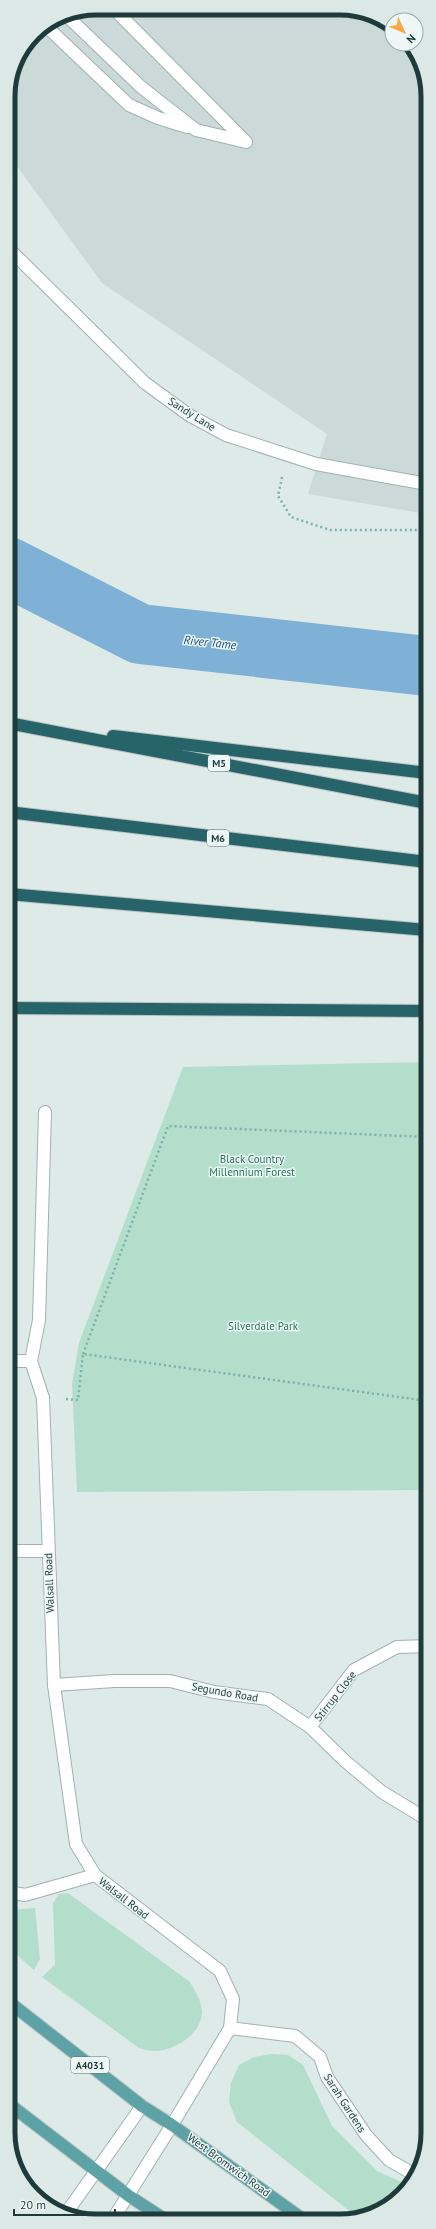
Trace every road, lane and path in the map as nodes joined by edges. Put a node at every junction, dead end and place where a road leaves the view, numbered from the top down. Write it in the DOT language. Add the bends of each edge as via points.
graph roads {
  1 [pos="119,15"];
  2 [pos="70,19"];
  3 [pos="50,30"];
  4 [pos="196,130"];
  5 [pos="15,255"];
  6 [pos="288,455"];
  7 [pos="421,483"];
  8 [pos="421,530"];
  9 [pos="15,725"];
  10 [pos="15,725"];
  11 [pos="421,771"];
  12 [pos="421,802"];
  13 [pos="15,813"];
  14 [pos="421,861"];
  15 [pos="15,895"];
  16 [pos="421,929"];
  17 [pos="15,1008"];
  18 [pos="421,1011"];
  19 [pos="44,1112"];
  20 [pos="421,1137"];
  21 [pos="83,1354"];
  22 [pos="15,1361"];
  23 [pos="31,1361"];
  24 [pos="43,1398"];
  25 [pos="421,1399"];
  26 [pos="15,1551"];
  27 [pos="48,1551"];
  28 [pos="421,1646"];
  29 [pos="54,1686"];
  30 [pos="310,1728"];
  31 [pos="421,1816"];
  32 [pos="95,1875"];
  33 [pos="15,1893"];
  34 [pos="15,2007"];
  35 [pos="230,2028"];
  36 [pos="142,2106"];
  37 [pos="15,2109"];
  38 [pos="172,2124"];
  39 [pos="96,2171"];
  40 [pos="411,2172"];
  41 [pos="129,2196"];
  42 [pos="69,2210"];
  43 [pos="116,2214"];
  44 [pos="157,2214"];
  45 [pos="296,2214"];
  1 -- 4 [label="street" via="246,142"];
  2 -- 4 [label="street" via="141,87"];
  3 -- 4 [label="street" via="129,105 158,118"];
  5 -- 6 [label="street, Sandy Lane" via="145,383 189,415 226,435"];
  6 -- 7 [label="street, Sandy Lane" via="316,464"];
  6 -- 8 [label="path" via="278,496 291,517 330,530"];
  9 -- 11 [label="highway, M5"];
  10 -- 12 [label="highway, M5"];
  13 -- 14 [label="highway, M6"];
  15 -- 16 [label="highway"];
  17 -- 18 [label="highway"];
  19 -- 23 [label="street" via="39,1320"];
  20 -- 21 [label="path" via="168,1126"];
  21 -- 24 [label="path" via="78,1400"];
  21 -- 25 [label="path"];
  22 -- 23 [label="street"];
  23 -- 24 [label="street, Walsall Road"];
  24 -- 27 [label="street, Walsall Road"];
  26 -- 27 [label="street"];
  27 -- 29 [label="street, Walsall Road"];
  28 -- 30 [label="street, Stirrup Close" via="397,1647 354,1670"];
  29 -- 30 [label="street, Segundo Road" via="114,1681 170,1681 214,1692 268,1699"];
  29 -- 32 [label="street, Walsall Road" via="76,1844"];
  30 -- 31 [label="street, Segundo Road" via="382,1792"];
  32 -- 33 [label="street" via="25,1895"];
  32 -- 35 [label="street, Walsall Road" via="220,1971 233,1999"];
  34 -- 36 [label="main road, A4031"];
  35 -- 38 [label="street, Walsall Road"];
  35 -- 40 [label="street, Sarah Gardens" via="295,2036 320,2057 327,2077 366,2135 389,2160"];
  36 -- 38 [label="main road, A4031"];
  36 -- 39 [label="street"];
  37 -- 39 [label="main road"];
  38 -- 41 [label="street, Walsall Road"];
  38 -- 45 [label="main road, West Bromwich Road / A4031"];
  39 -- 41 [label="main road"];
  39 -- 42 [label="street"];
  41 -- 43 [label="street, Walsall Road"];
  41 -- 44 [label="main road"];
}
